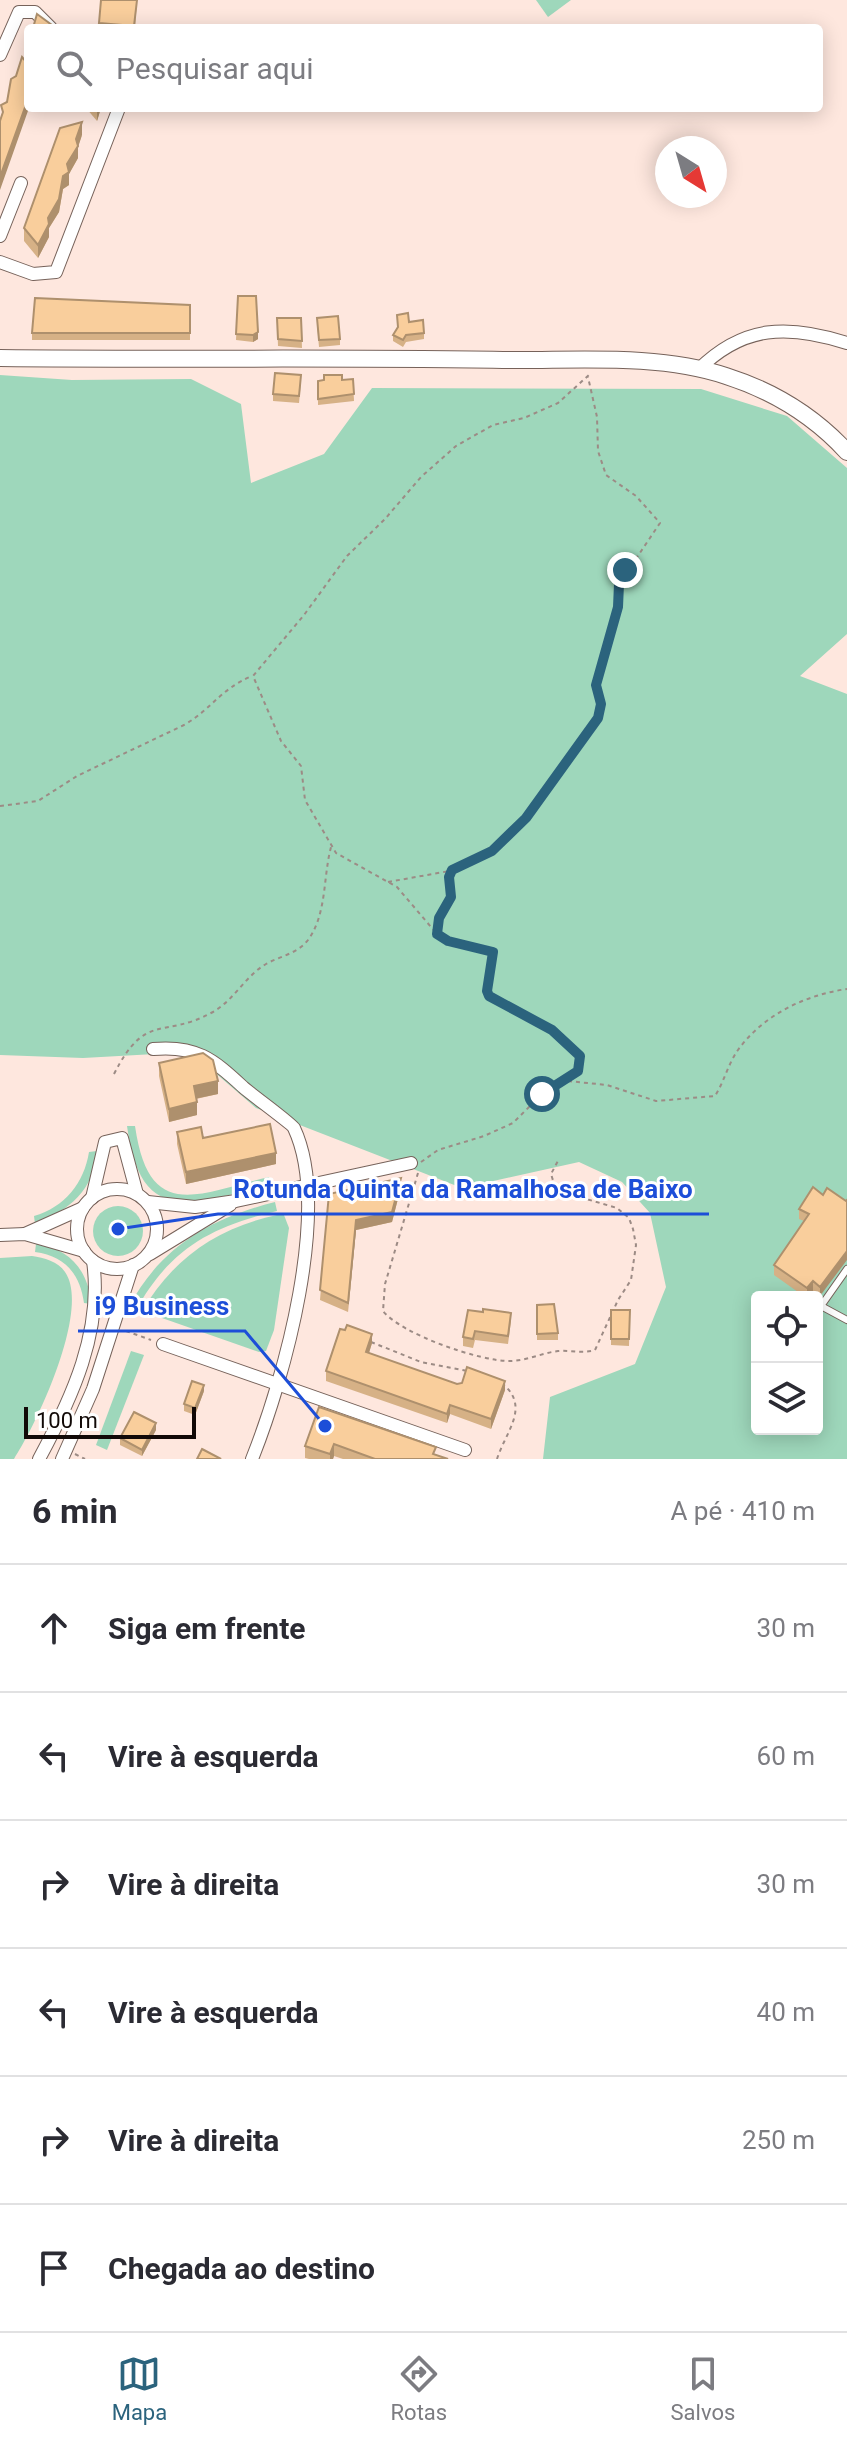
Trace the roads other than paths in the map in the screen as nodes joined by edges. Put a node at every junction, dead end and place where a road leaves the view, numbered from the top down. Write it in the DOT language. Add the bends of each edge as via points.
graph roads {
  1 [pos="47,24"];
  2 [pos="0,55"];
  3 [pos="117,112"];
  4 [pos="21,183"];
  5 [pos="0,236"];
  6 [pos="0,262"];
  7 [pos="847,343"];
  8 [pos="0,358"];
  9 [pos="698,370"];
  10 [pos="847,452"];
  11 [pos="153,1049"];
  12 [pos="414,1167"];
  13 [pos="309,1183"];
  14 [pos="137,1194"];
  15 [pos="92,1198"];
  16 [pos="236,1201"];
  17 [pos="148,1202"];
  18 [pos="83,1208"];
  19 [pos="25,1234"];
  20 [pos="0,1235"];
  21 [pos="88,1256"];
  22 [pos="146,1257"];
  23 [pos="133,1265"];
  24 [pos="847,1269"];
  25 [pos="847,1320"];
  26 [pos="163,1344"];
  27 [pos="279,1384"];
  28 [pos="465,1450"];
  29 [pos="39,1459"];
  30 [pos="62,1459"];
  31 [pos="252,1459"];
  1 -- 2 [label="street" via="35,12 19,12"];
  3 -- 6 [label="street" via="56,272 33,274"];
  4 -- 5 [label="street"];
  7 -- 9 [label="street" via="772,331 742,337"];
  8 -- 9 [label="street" via="602,361"];
  9 -- 10 [label="street" via="725,375 812,417"];
  11 -- 13 [label="street" via="178,1046 216,1062 269,1111 285,1117 294,1126"];
  12 -- 13 [label="street"];
  13 -- 16 [label="street"];
  13 -- 27 [label="street" via="300,1285"];
  14 -- 15 [label="street" via="114,1189"];
  14 -- 15 [label="street" via="122,1138 105,1142"];
  14 -- 17 [label="street"];
  15 -- 18 [label="street"];
  16 -- 17 [label="street" via="195,1207"];
  16 -- 22 [label="street"];
  17 -- 22 [label="street" via="157,1236"];
  18 -- 19 [label="street"];
  18 -- 21 [label="street" via="77,1230"];
  19 -- 20 [label="street"];
  19 -- 21 [label="street"];
  21 -- 23 [label="street" via="112,1268"];
  21 -- 29 [label="street" via="97,1312 75,1384"];
  22 -- 23 [label="street"];
  23 -- 30 [label="street" via="93,1389"];
  24 -- 25 [label="lane" via="821,1306"];
  26 -- 27 [label="street"];
  27 -- 28 [label="street"];
  27 -- 31 [label="street"];
}
